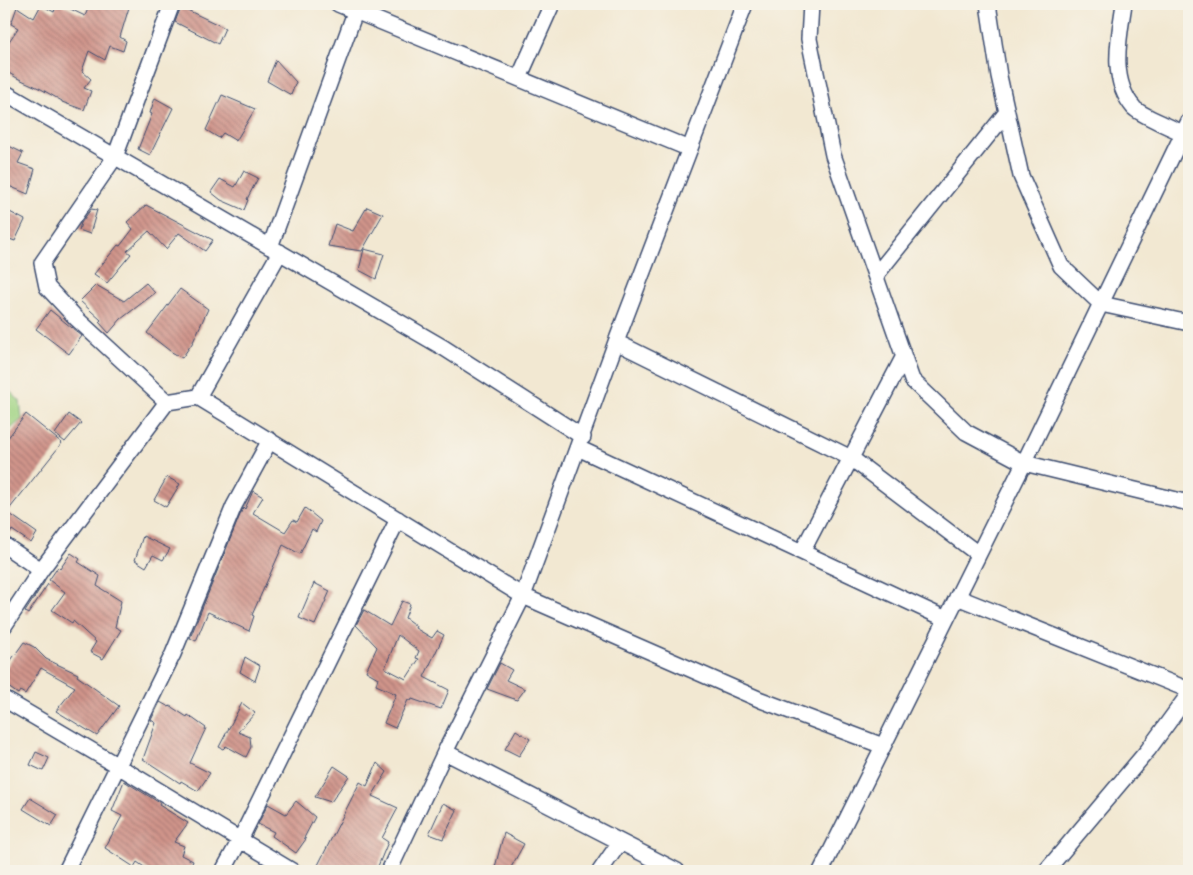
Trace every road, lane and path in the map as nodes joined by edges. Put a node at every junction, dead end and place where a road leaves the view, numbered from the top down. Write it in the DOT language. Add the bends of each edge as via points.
graph roads {
  1 [pos="172,4"];
  2 [pos="338,4"];
  3 [pos="552,4"];
  4 [pos="745,4"];
  5 [pos="811,4"];
  6 [pos="988,4"];
  7 [pos="1124,4"];
  8 [pos="357,7"];
  9 [pos="519,78"];
  10 [pos="4,92"];
  11 [pos="1007,112"];
  12 [pos="1187,130"];
  13 [pos="690,149"];
  14 [pos="115,157"];
  15 [pos="275,250"];
  16 [pos="876,276"];
  17 [pos="1101,304"];
  18 [pos="1189,323"];
  19 [pos="616,342"];
  20 [pos="904,358"];
  21 [pos="198,396"];
  22 [pos="167,402"];
  23 [pos="270,440"];
  24 [pos="580,443"];
  25 [pos="851,458"];
  26 [pos="1024,462"];
  27 [pos="1189,503"];
  28 [pos="398,519"];
  29 [pos="4,545"];
  30 [pos="802,552"];
  31 [pos="978,554"];
  32 [pos="41,570"];
  33 [pos="523,596"];
  34 [pos="957,597"];
  35 [pos="946,619"];
  36 [pos="4,625"];
  37 [pos="1189,692"];
  38 [pos="4,699"];
  39 [pos="883,746"];
  40 [pos="446,752"];
  41 [pos="118,766"];
  42 [pos="240,840"];
  43 [pos="620,842"];
  44 [pos="66,871"];
  45 [pos="223,871"];
  46 [pos="292,871"];
  47 [pos="389,871"];
  48 [pos="600,871"];
  49 [pos="677,871"];
  50 [pos="821,871"];
  51 [pos="1046,871"];
  1 -- 14 [label="street"];
  2 -- 8 [label="street"];
  3 -- 9 [label="street"];
  4 -- 13 [label="street"];
  5 -- 16 [label="street" via="809,39 833,155"];
  6 -- 11 [label="street" via="998,76"];
  7 -- 12 [label="street" via="1118,51 1120,86 1135,109"];
  8 -- 9 [label="street"];
  8 -- 15 [label="street"];
  9 -- 13 [label="street"];
  10 -- 14 [label="street"];
  11 -- 16 [label="street"];
  11 -- 17 [label="street" via="1021,176 1061,266"];
  12 -- 17 [label="street"];
  13 -- 19 [label="street"];
  14 -- 15 [label="street"];
  14 -- 22 [label="street" via="42,263 48,287 77,319"];
  15 -- 21 [label="street"];
  15 -- 24 [label="street" via="444,348"];
  16 -- 20 [label="street"];
  17 -- 18 [label="street"];
  17 -- 26 [label="street"];
  19 -- 24 [label="street"];
  19 -- 25 [label="street"];
  20 -- 25 [label="street"];
  20 -- 26 [label="street" via="912,380 966,432"];
  21 -- 22 [label="street"];
  21 -- 23 [label="street"];
  22 -- 32 [label="street"];
  23 -- 28 [label="street"];
  23 -- 41 [label="street" via="234,506 173,654"];
  24 -- 30 [label="street"];
  24 -- 33 [label="street"];
  25 -- 30 [label="street"];
  25 -- 31 [label="street"];
  26 -- 27 [label="street"];
  26 -- 31 [label="street"];
  28 -- 33 [label="street"];
  28 -- 42 [label="street"];
  29 -- 32 [label="street"];
  30 -- 35 [label="street"];
  31 -- 34 [label="street"];
  32 -- 36 [label="street"];
  33 -- 39 [label="street" via="761,700"];
  33 -- 40 [label="street"];
  34 -- 35 [label="street"];
  34 -- 37 [label="street"];
  35 -- 39 [label="street"];
  37 -- 51 [label="street" via="1148,750"];
  38 -- 41 [label="street"];
  39 -- 50 [label="street"];
  40 -- 43 [label="street"];
  40 -- 47 [label="street"];
  41 -- 42 [label="street"];
  41 -- 44 [label="street"];
  42 -- 45 [label="street"];
  42 -- 46 [label="street"];
  43 -- 48 [label="street"];
  43 -- 49 [label="street"];
}
